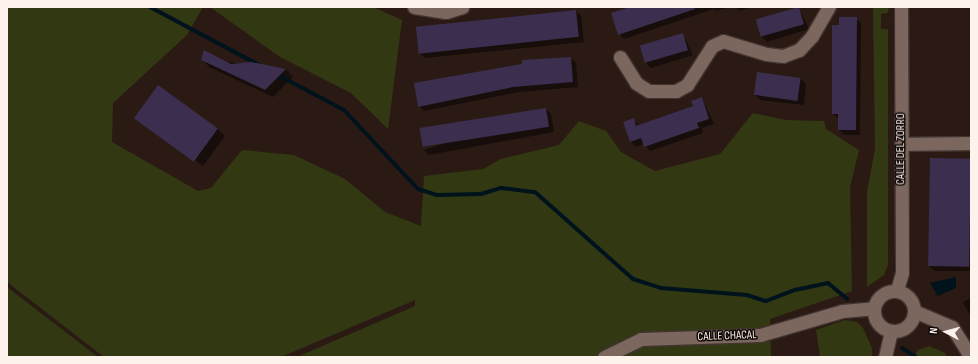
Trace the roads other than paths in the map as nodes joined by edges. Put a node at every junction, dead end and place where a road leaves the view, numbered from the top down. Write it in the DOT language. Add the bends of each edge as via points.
graph roads {
  1 [pos="414,7"];
  2 [pos="462,7"];
  3 [pos="828,7"];
  4 [pos="901,7"];
  5 [pos="620,57"];
  6 [pos="971,143"];
  7 [pos="901,144"];
  8 [pos="897,290"];
  9 [pos="874,308"];
  10 [pos="914,311"];
  11 [pos="891,331"];
  12 [pos="604,357"];
  13 [pos="885,357"];
  14 [pos="971,357"];
  1 -- 2 [label="street" via="446,12"];
  3 -- 5 [label="street" via="812,36 799,50 783,56 766,54 724,40 712,46 687,85 676,91 662,93 642,87"];
  4 -- 7 [label="street, CALLE DEL ZORRO"];
  6 -- 7 [label="street"];
  7 -- 8 [label="street, CALLE DEL ZORRO" via="902,273"];
  8 -- 9 [label="street" via="884,293"];
  8 -- 10 [label="street" via="908,296"];
  9 -- 11 [label="street" via="879,324"];
  9 -- 12 [label="street, CALLE CHACAL" via="842,311 760,335 641,340"];
  10 -- 11 [label="street" via="908,325"];
  10 -- 14 [label="street" via="952,327"];
  11 -- 13 [label="street"];
}
